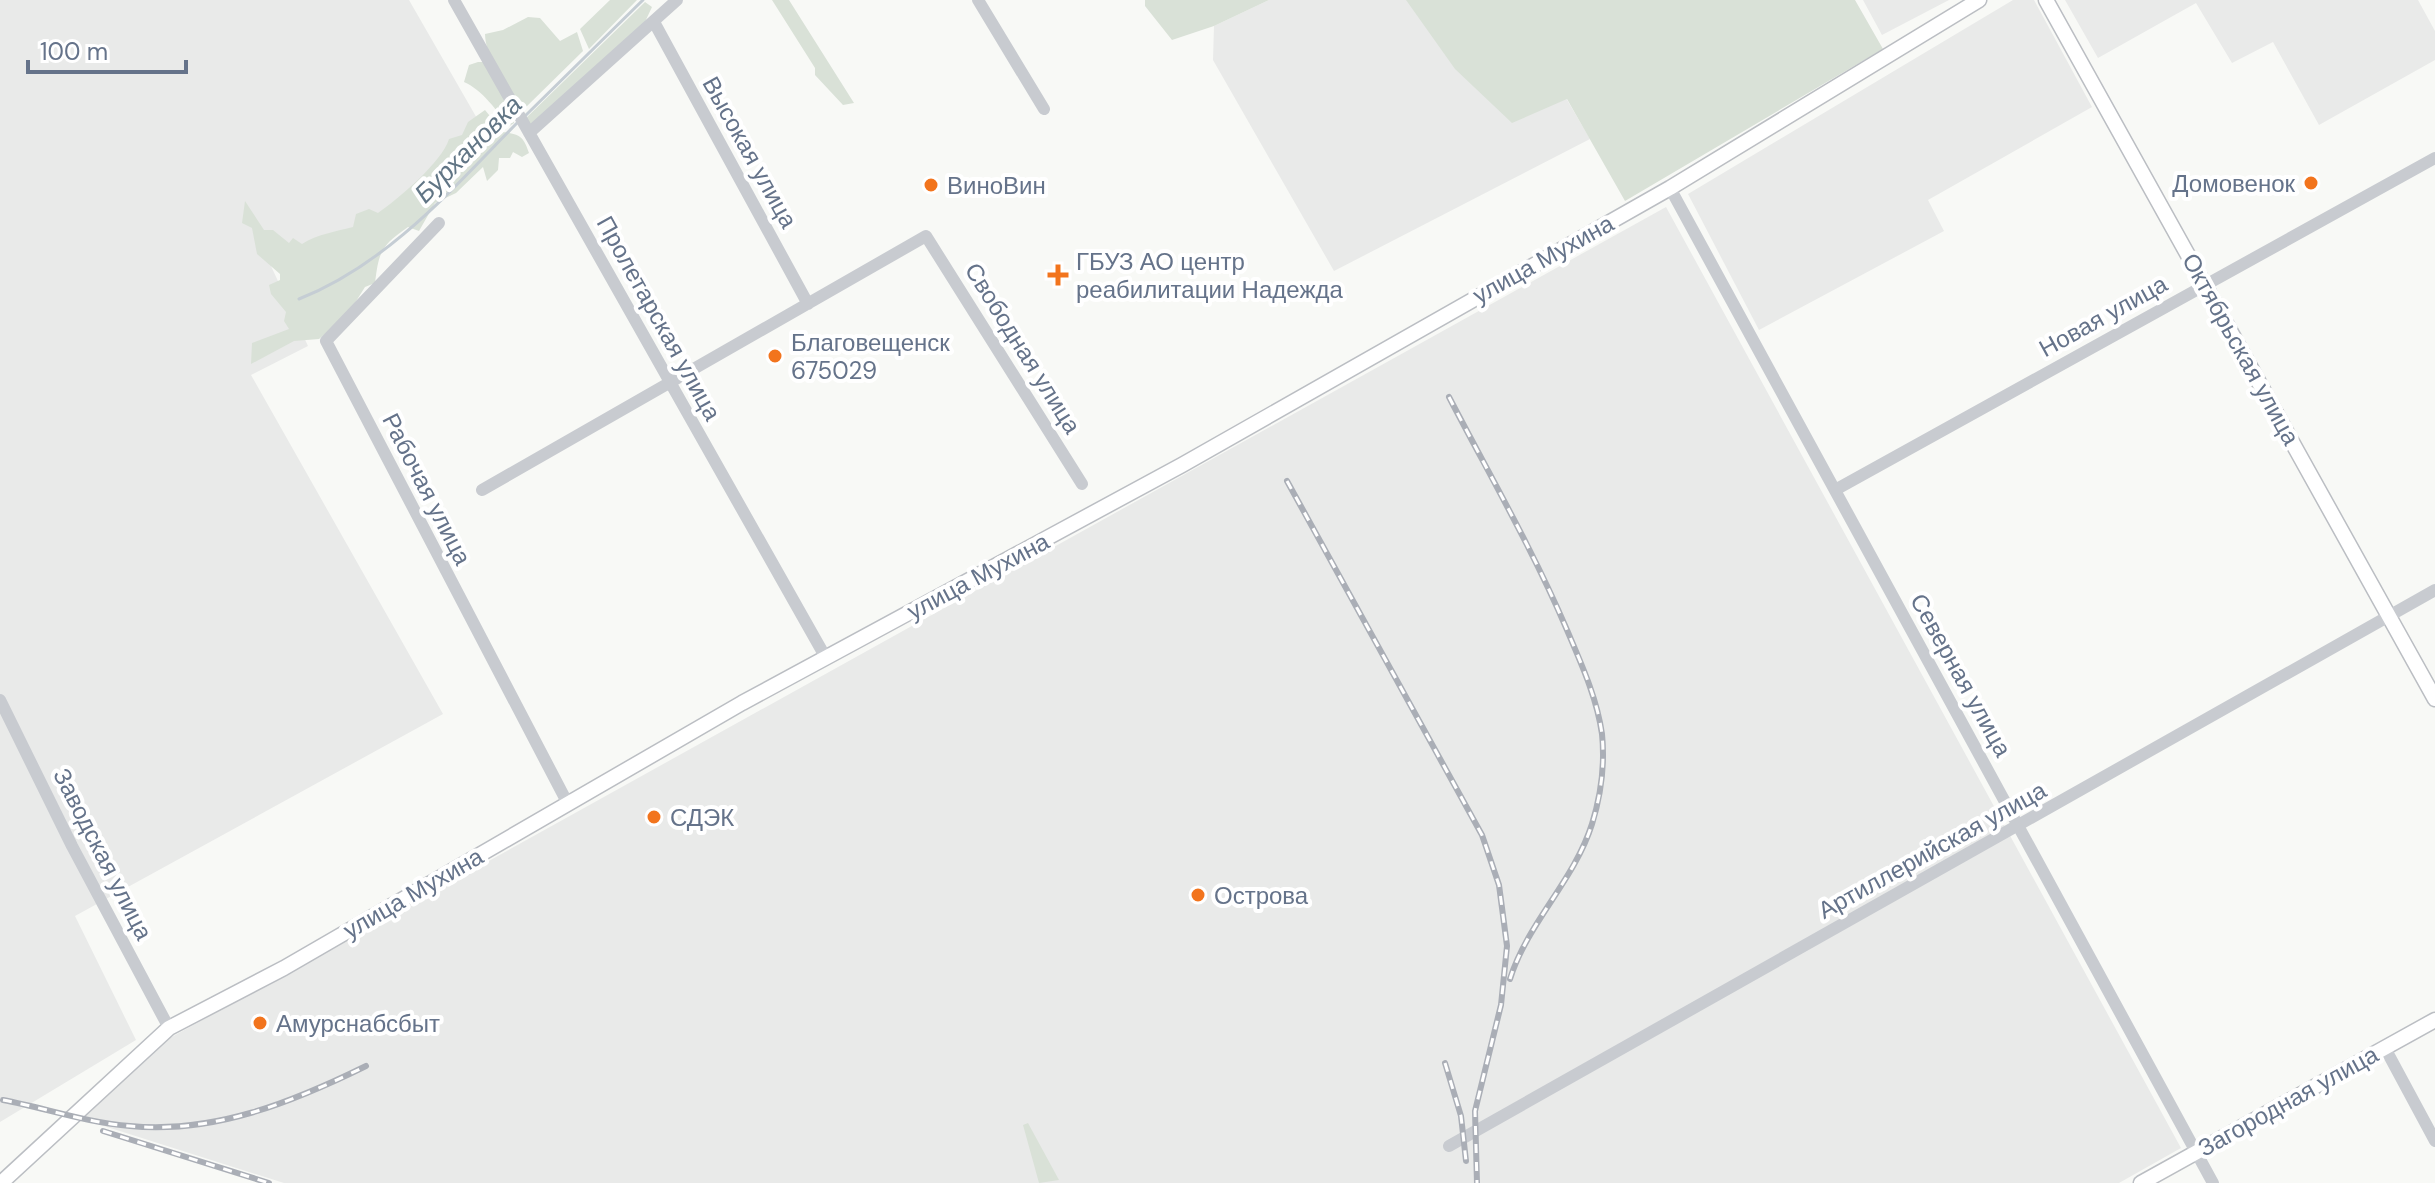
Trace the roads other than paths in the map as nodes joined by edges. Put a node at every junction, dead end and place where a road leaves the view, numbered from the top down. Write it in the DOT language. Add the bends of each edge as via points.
graph roads {
  1 [pos="454,0"];
  2 [pos="677,0"];
  3 [pos="978,0"];
  4 [pos="1979,0"];
  5 [pos="2046,0"];
  6 [pos="654,22"];
  7 [pos="1044,109"];
  8 [pos="524,124"];
  9 [pos="2435,158"];
  10 [pos="1670,188"];
  11 [pos="439,223"];
  12 [pos="2206,285"];
  13 [pos="808,304"];
  14 [pos="670,382"];
  15 [pos="1082,484"];
  16 [pos="482,490"];
  17 [pos="1835,490"];
  18 [pos="2435,590"];
  19 [pos="2389,616"];
  20 [pos="826,658"];
  21 [pos="2435,699"];
  22 [pos="0,700"];
  23 [pos="567,802"];
  24 [pos="2019,827"];
  25 [pos="2435,1020"];
  26 [pos="169,1028"];
  27 [pos="2385,1048"];
  28 [pos="2435,1141"];
  29 [pos="1449,1146"];
  30 [pos="2196,1152"];
  31 [pos="1,1183"];
  32 [pos="2141,1183"];
  33 [pos="2213,1183"];
  1 -- 8 [label="street, Пролетарская улица"];
  2 -- 6 [label="street"];
  3 -- 7 [label="street"];
  4 -- 10 [label="main road, улица Мухина"];
  5 -- 12 [label="main road, Октябрьская улица"];
  6 -- 8 [label="street"];
  6 -- 13 [label="street, Высокая улица"];
  8 -- 14 [label="street, Пролетарская улица"];
  9 -- 12 [label="street, Новая улица"];
  10 -- 17 [label="street, Северная улица"];
  10 -- 20 [label="main road, улица Мухина" via="1182,465"];
  11 -- 23 [label="street, Рабочая улица" via="326,341"];
  12 -- 17 [label="street, Новая улица"];
  12 -- 19 [label="main road, Октябрьская улица"];
  13 -- 14 [label="street"];
  13 -- 15 [label="street, Свободная улица" via="926,236"];
  14 -- 16 [label="street"];
  14 -- 20 [label="street, Пролетарская улица"];
  17 -- 24 [label="street, Северная улица"];
  18 -- 19 [label="street, Артиллерийская улица"];
  19 -- 21 [label="main road, Октябрьская улица"];
  19 -- 24 [label="street, Артиллерийская улица"];
  20 -- 23 [label="main road, улица Мухина"];
  22 -- 26 [label="street, Заводская улица"];
  23 -- 26 [label="main road, улица Мухина" via="298,960"];
  24 -- 29 [label="street, Артиллерийская улица"];
  24 -- 30 [label="street, Северная улица"];
  25 -- 27 [label="main road, Загородная улица"];
  26 -- 31 [label="main road, улица Мухина"];
  27 -- 28 [label="street"];
  27 -- 30 [label="main road, Загородная улица"];
  30 -- 32 [label="main road, Загородная улица"];
  30 -- 33 [label="street, Северная улица"];
}
